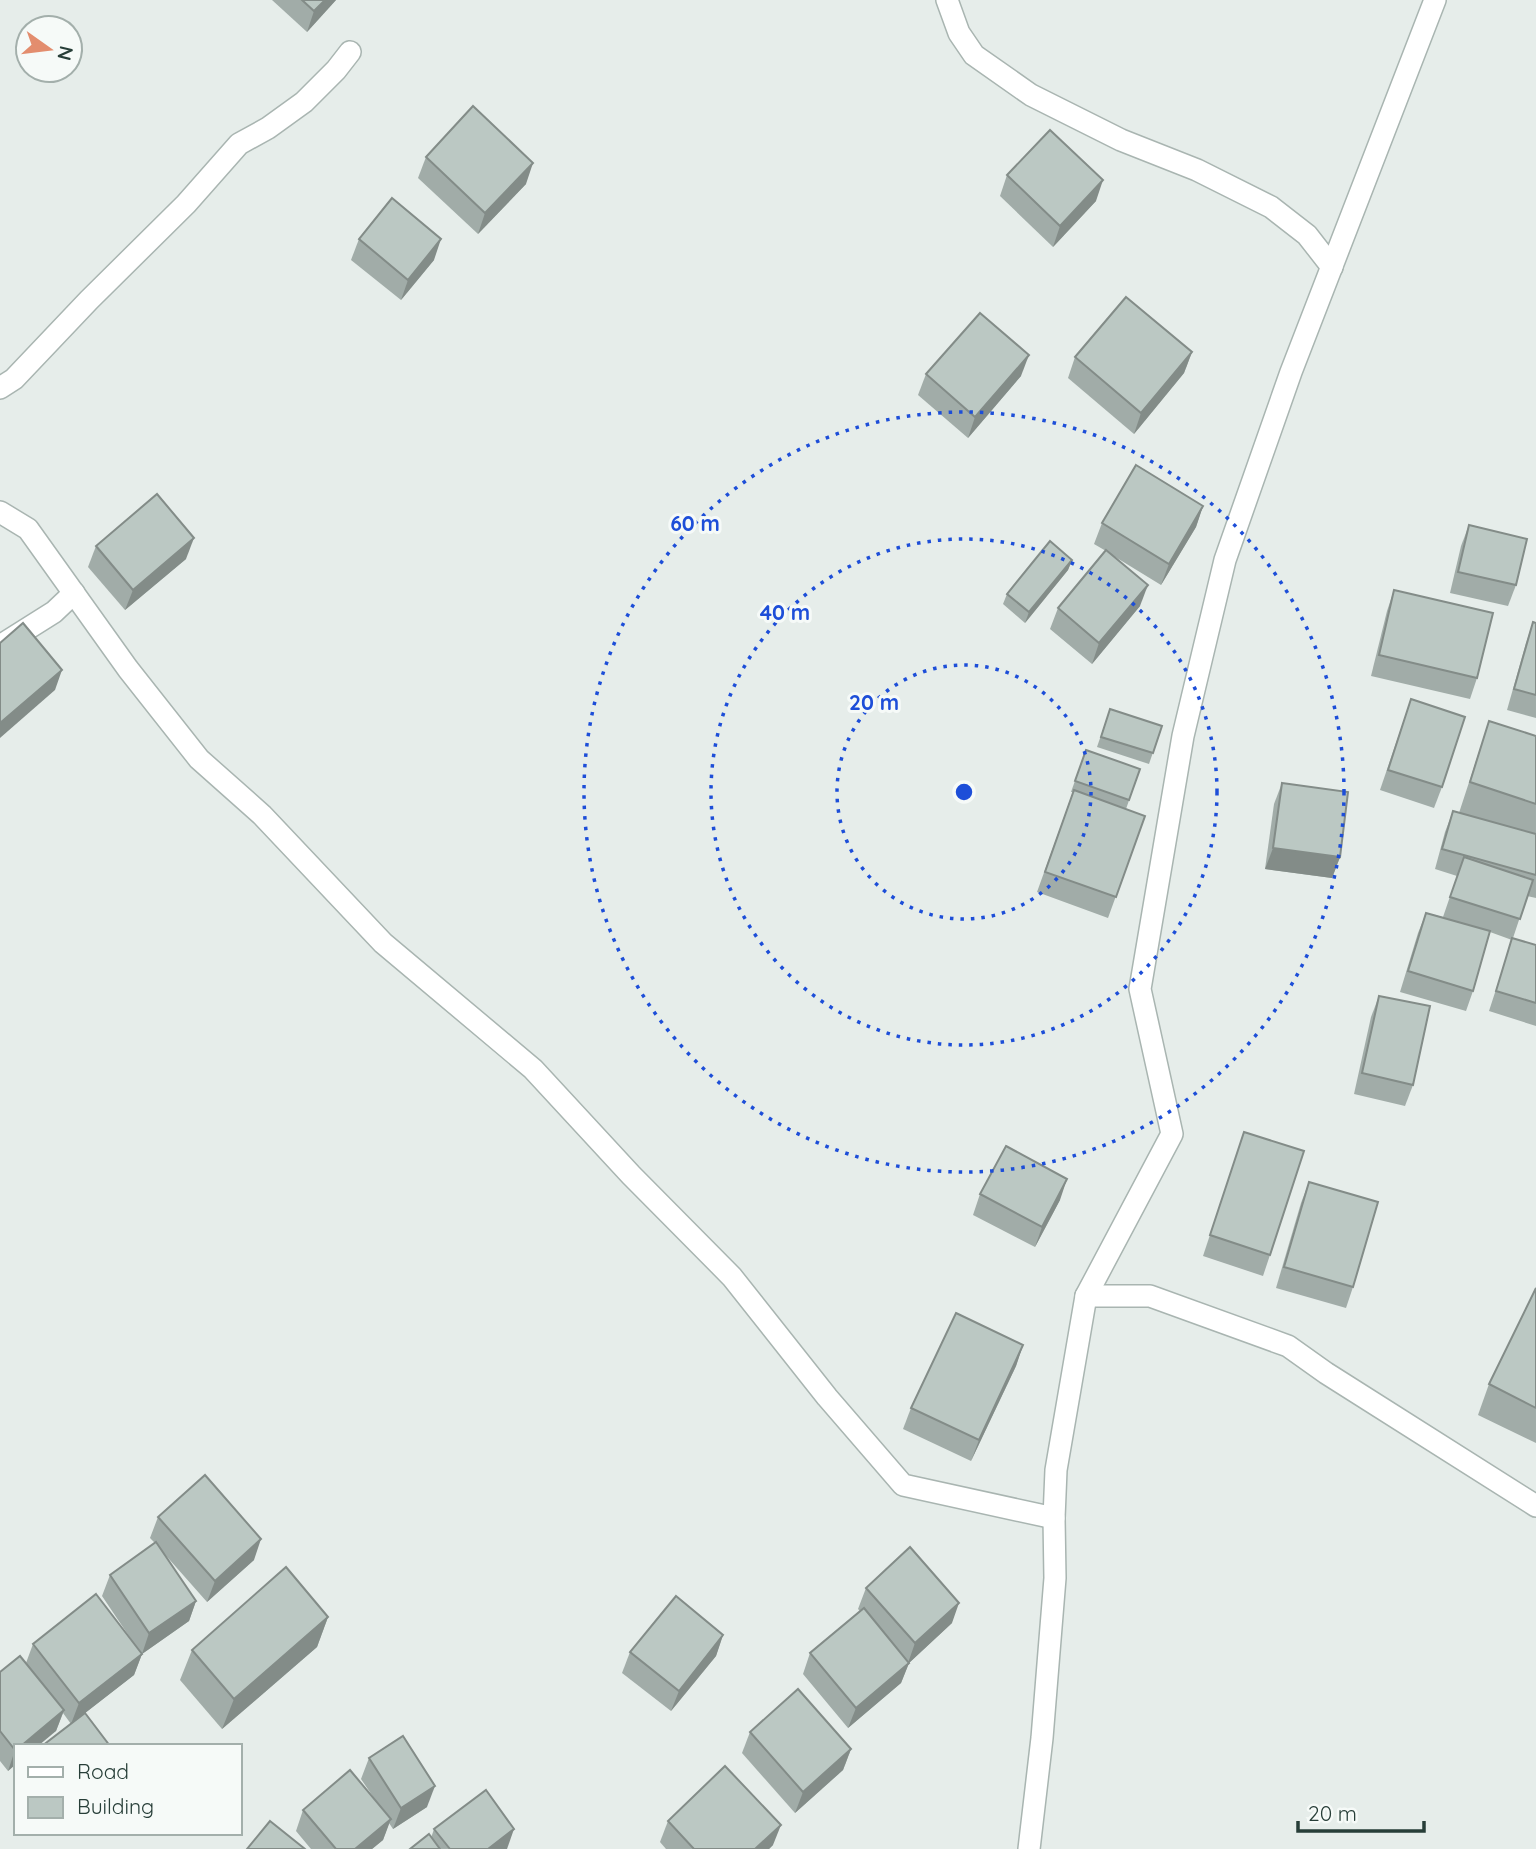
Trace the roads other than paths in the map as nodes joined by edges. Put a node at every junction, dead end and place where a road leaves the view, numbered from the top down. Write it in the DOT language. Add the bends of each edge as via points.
graph roads {
  1 [pos="947,0"];
  2 [pos="1435,0"];
  3 [pos="350,52"];
  4 [pos="1332,267"];
  5 [pos="0,388"];
  6 [pos="0,512"];
  7 [pos="74,593"];
  8 [pos="0,646"];
  9 [pos="1086,1296"];
  10 [pos="1536,1506"];
  11 [pos="1054,1518"];
  12 [pos="1029,1849"];
  1 -- 4 [label="street" via="959,33 974,55 1031,95 1271,207 1307,235"];
  2 -- 4 [label="street"];
  3 -- 5 [label="street" via="304,102 239,144 155,237"];
  4 -- 9 [label="street" via="1225,560 1183,736 1140,989 1172,1135"];
  6 -- 7 [label="street" via="28,530"];
  7 -- 8 [label="street" via="54,612"];
  7 -- 11 [label="street" via="199,759 261,815 383,943 533,1069 732,1277 902,1485"];
  9 -- 10 [label="street" via="1150,1296 1288,1346"];
  9 -- 11 [label="street" via="1056,1470"];
  11 -- 12 [label="street" via="1055,1578"];
}
